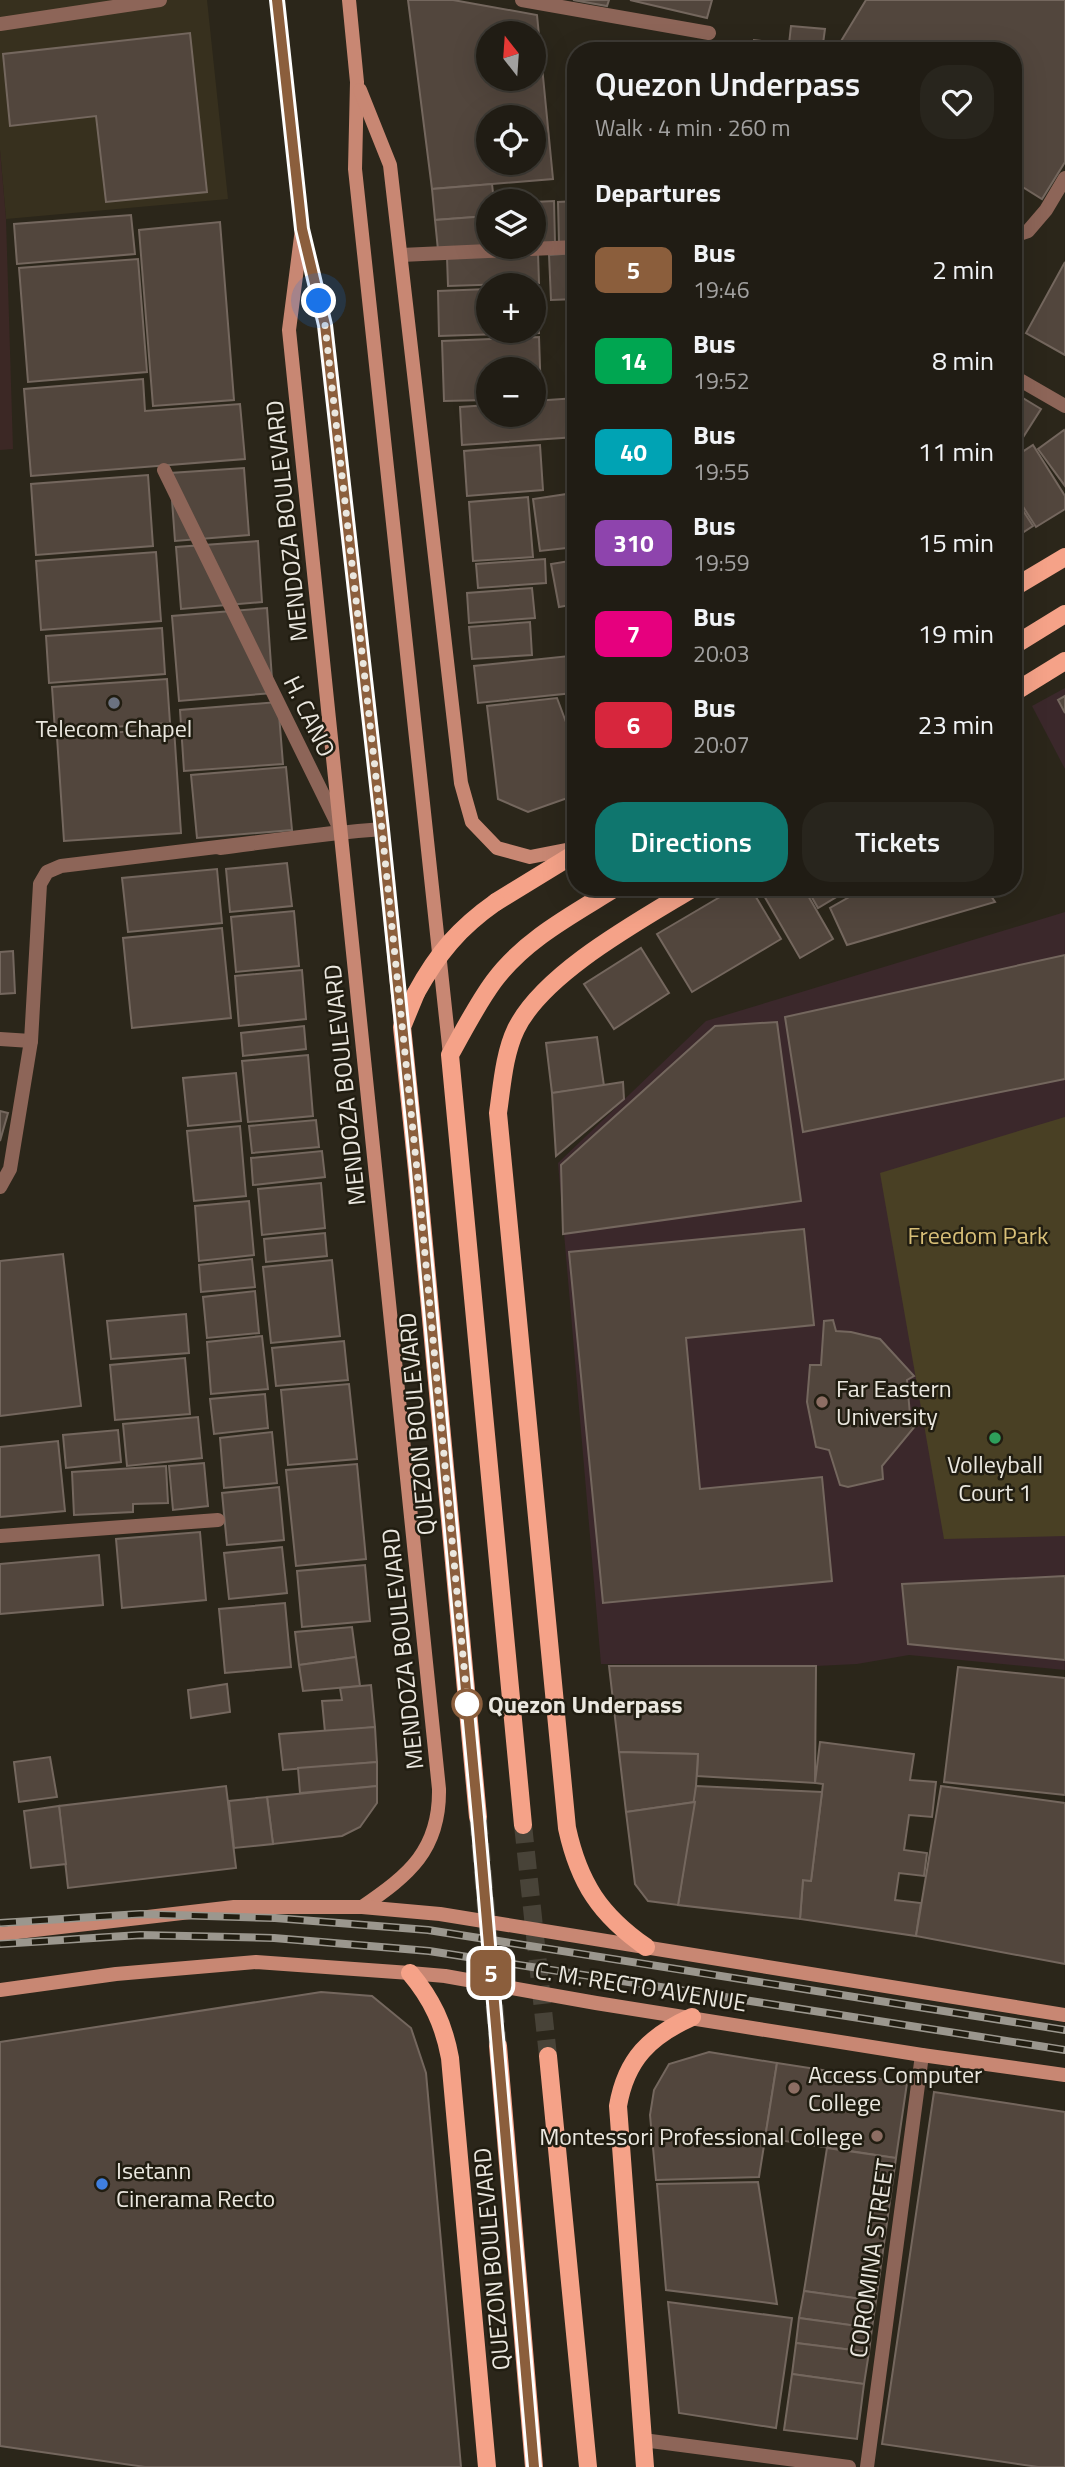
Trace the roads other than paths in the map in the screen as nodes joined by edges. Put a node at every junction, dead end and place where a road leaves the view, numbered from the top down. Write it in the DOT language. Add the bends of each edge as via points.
graph roads {
  1 [pos="160,0"];
  2 [pos="277,0"];
  3 [pos="349,0"];
  4 [pos="522,0"];
  5 [pos="0,24"];
  6 [pos="709,33"];
  7 [pos="357,82"];
  8 [pos="1065,178"];
  9 [pos="302,229"];
  10 [pos="1022,233"];
  11 [pos="567,247"];
  12 [pos="401,255"];
  13 [pos="1022,381"];
  14 [pos="1065,406"];
  15 [pos="164,470"];
  16 [pos="1065,557"];
  17 [pos="1022,583"];
  18 [pos="1065,614"];
  19 [pos="1022,640"];
  20 [pos="1065,661"];
  21 [pos="1022,687"];
  22 [pos="382,830"];
  23 [pos="341,832"];
  24 [pos="567,852"];
  25 [pos="567,857"];
  26 [pos="603,896"];
  27 [pos="680,896"];
  28 [pos="402,1027"];
  29 [pos="0,1039"];
  30 [pos="31,1041"];
  31 [pos="450,1055"];
  32 [pos="0,1187"];
  33 [pos="218,1520"];
  34 [pos="0,1536"];
  35 [pos="478,1817"];
  36 [pos="523,1825"];
  37 [pos="362,1907"];
  38 [pos="0,1934"];
  39 [pos="646,1947"];
  40 [pos="410,1973"];
  41 [pos="0,1990"];
  42 [pos="1065,2015"];
  43 [pos="692,2017"];
  44 [pos="498,2046"];
  45 [pos="922,2055"];
  46 [pos="548,2056"];
  47 [pos="1065,2075"];
  48 [pos="643,2440"];
  49 [pos="487,2467"];
  50 [pos="534,2467"];
  51 [pos="588,2467"];
  52 [pos="645,2467"];
  53 [pos="849,2467"];
  54 [pos="866,2467"];
  1 -- 5 [label="street"];
  2 -- 9 [label="main road, MENDOZA BOULEVARD"];
  3 -- 7 [label="main road"];
  4 -- 6 [label="street"];
  7 -- 12 [label="main road" via="390,165"];
  7 -- 31 [label="main road" via="355,169"];
  8 -- 10 [label="street" via="1046,210"];
  9 -- 22 [label="main road, MENDOZA BOULEVARD" via="325,325"];
  9 -- 23 [label="main road, MENDOZA BOULEVARD" via="289,330"];
  11 -- 12 [label="street"];
  12 -- 24 [label="main road" via="461,783 472,822 497,848 530,857"];
  13 -- 14 [label="street"];
  15 -- 23 [label="street, H. CANO"];
  16 -- 17 [label="main road"];
  18 -- 19 [label="main road"];
  20 -- 21 [label="main road"];
  22 -- 23 [label="street"];
  22 -- 28 [label="main road, MENDOZA BOULEVARD"];
  23 -- 23 [label="street" via="314,835 220,848 287,839 314,835 327,834"];
  23 -- 30 [label="street" via="61,866 47,872 40,884"];
  23 -- 37 [label="main road, MENDOZA BOULEVARD" via="439,1789 433,1831 416,1865"];
  25 -- 28 [label="main road, bridge" via="471,919 449,941 416,993"];
  26 -- 31 [label="main road" via="517,955 495,979"];
  27 -- 39 [label="main road" via="562,975 535,1002 516,1029 498,1113 567,1828 591,1893 614,1922"];
  28 -- 35 [label="main road, QUEZON BOULEVARD"];
  29 -- 30 [label="street"];
  30 -- 32 [label="street" via="10,1169"];
  31 -- 36 [label="main road"];
  33 -- 34 [label="street"];
  37 -- 38 [label="main road, C. M. RECTO AVENUE" via="234,1907"];
  37 -- 39 [label="main road, C. M. RECTO AVENUE" via="440,1914"];
  39 -- 42 [label="main road, C. M. RECTO AVENUE"];
  40 -- 41 [label="main road, C. M. RECTO AVENUE" via="256,1962"];
  40 -- 43 [label="main road, C. M. RECTO AVENUE"];
  40 -- 49 [label="main road" via="438,2014 450,2058"];
  43 -- 45 [label="main road, C. M. RECTO AVENUE"];
  43 -- 48 [label="main road" via="662,2033 639,2054 624,2080 618,2106"];
  44 -- 50 [label="main road, QUEZON BOULEVARD"];
  45 -- 47 [label="main road, C. M. RECTO AVENUE"];
  45 -- 54 [label="street, COROMINA STREET"];
  46 -- 51 [label="main road"];
  48 -- 52 [label="main road"];
  48 -- 53 [label="street"];
}
